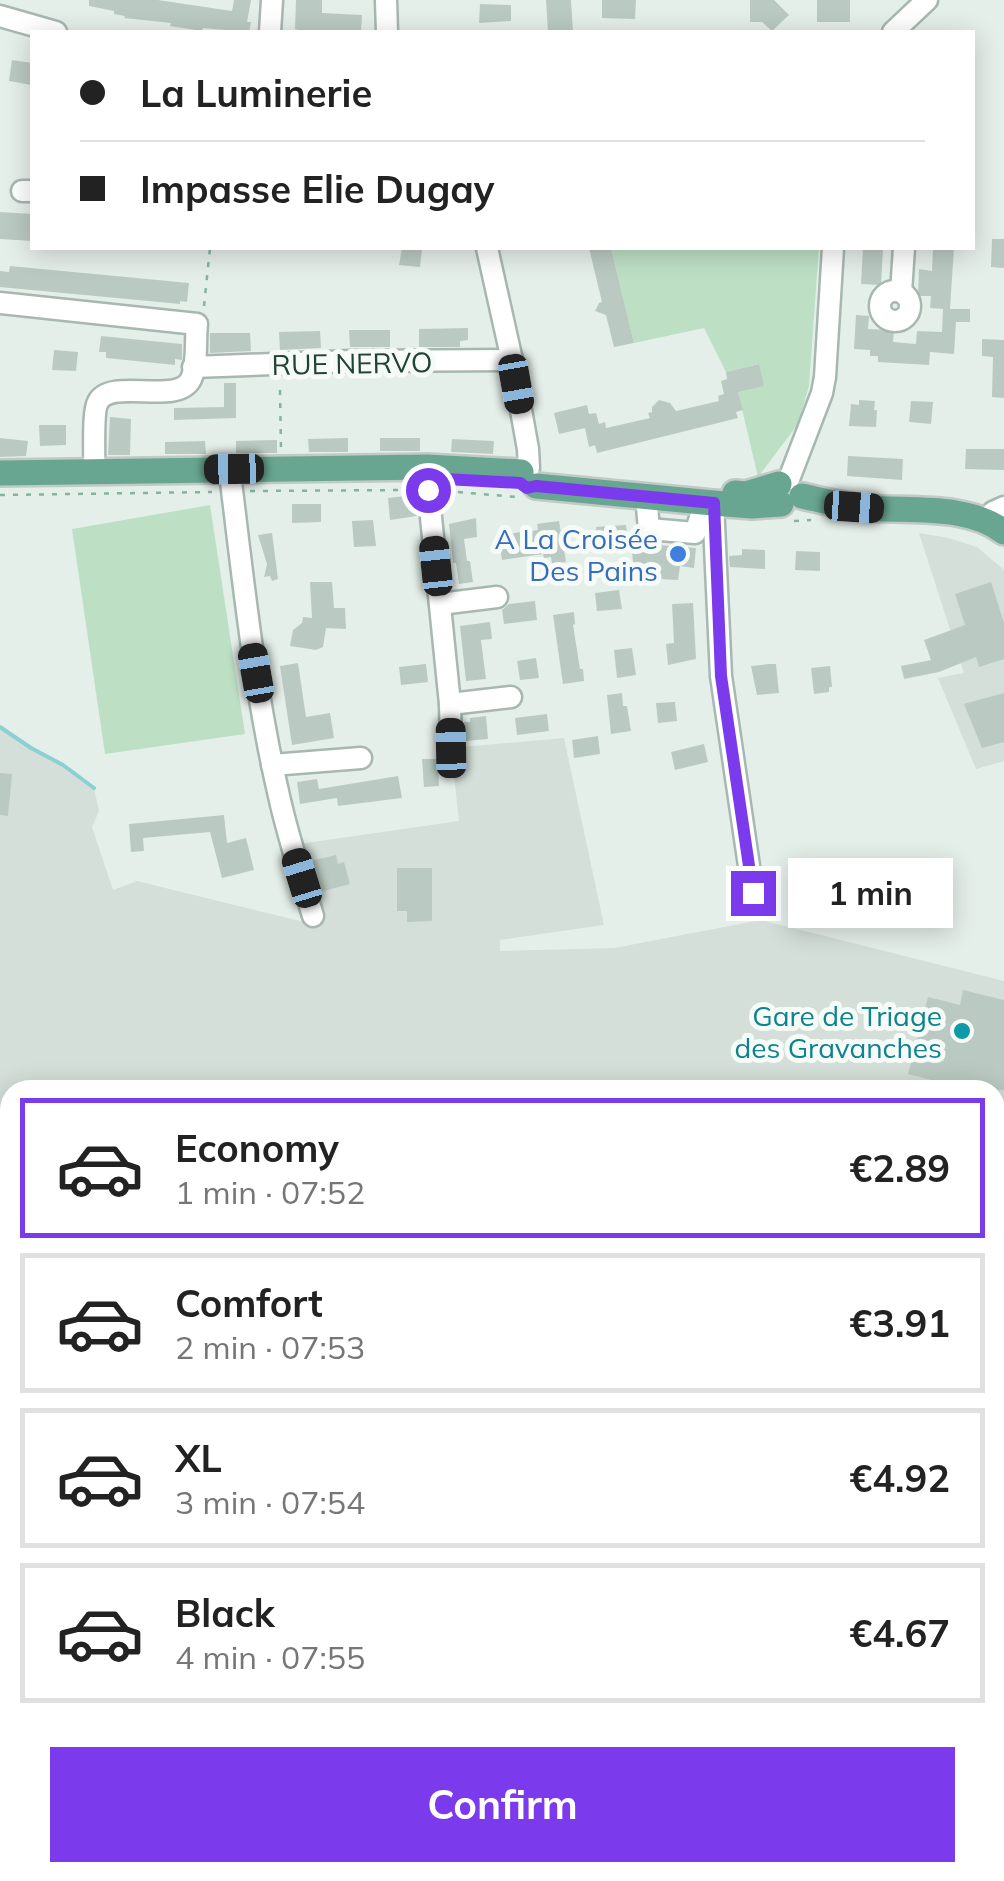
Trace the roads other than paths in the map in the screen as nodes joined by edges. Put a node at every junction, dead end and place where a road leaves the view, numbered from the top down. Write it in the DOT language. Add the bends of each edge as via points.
graph roads {
  1 [pos="272,0"];
  2 [pos="386,0"];
  3 [pos="910,0"];
  4 [pos="928,0"];
  5 [pos="3,11"];
  6 [pos="896,29"];
  7 [pos="51,30"];
  8 [pos="270,30"];
  9 [pos="387,30"];
  10 [pos="487,250"];
  11 [pos="833,250"];
  12 [pos="904,250"];
  13 [pos="901,292"];
  14 [pos="0,304"];
  15 [pos="512,360"];
  16 [pos="193,367"];
  17 [pos="94,471"];
  18 [pos="0,473"];
  19 [pos="270,480"];
  20 [pos="530,480"];
  21 [pos="0,484"];
  22 [pos="427,484"];
  23 [pos="231,487"];
  24 [pos="788,491"];
  25 [pos="708,502"];
  26 [pos="998,520"];
  27 [pos="497,597"];
  28 [pos="440,604"];
  29 [pos="511,697"];
  30 [pos="450,704"];
  31 [pos="451,748"];
  32 [pos="361,758"];
  33 [pos="272,765"];
  34 [pos="753,893"];
  35 [pos="313,916"];
  1 -- 8 [label="street"];
  2 -- 9 [label="street"];
  3 -- 6 [label="street"];
  4 -- 6 [label="street"];
  5 -- 7 [label="street"];
  10 -- 15 [label="street"];
  11 -- 24 [label="street" via="825,377"];
  12 -- 13 [label="street"];
  14 -- 16 [label="street" via="197,324"];
  15 -- 16 [label="street, RUE NERVO"];
  15 -- 20 [label="street"];
  16 -- 17 [label="street" via="184,387 104,395 96,404"];
  17 -- 18 [label="main road"];
  17 -- 19 [label="main road"];
  19 -- 20 [label="main road" via="426,467"];
  19 -- 22 [label="main road"];
  19 -- 23 [label="main road"];
  20 -- 22 [label="main road"];
  20 -- 24 [label="main road"];
  20 -- 25 [label="main road"];
  21 -- 23 [label="main road"];
  22 -- 28 [label="street"];
  23 -- 33 [label="street"];
  24 -- 25 [label="main road" via="752,506"];
  24 -- 26 [label="main road" via="854,507"];
  25 -- 34 [label="street" via="721,676"];
  27 -- 28 [label="street"];
  28 -- 30 [label="street"];
  29 -- 30 [label="street"];
  30 -- 31 [label="street"];
  32 -- 33 [label="street"];
  33 -- 35 [label="street"];
}
